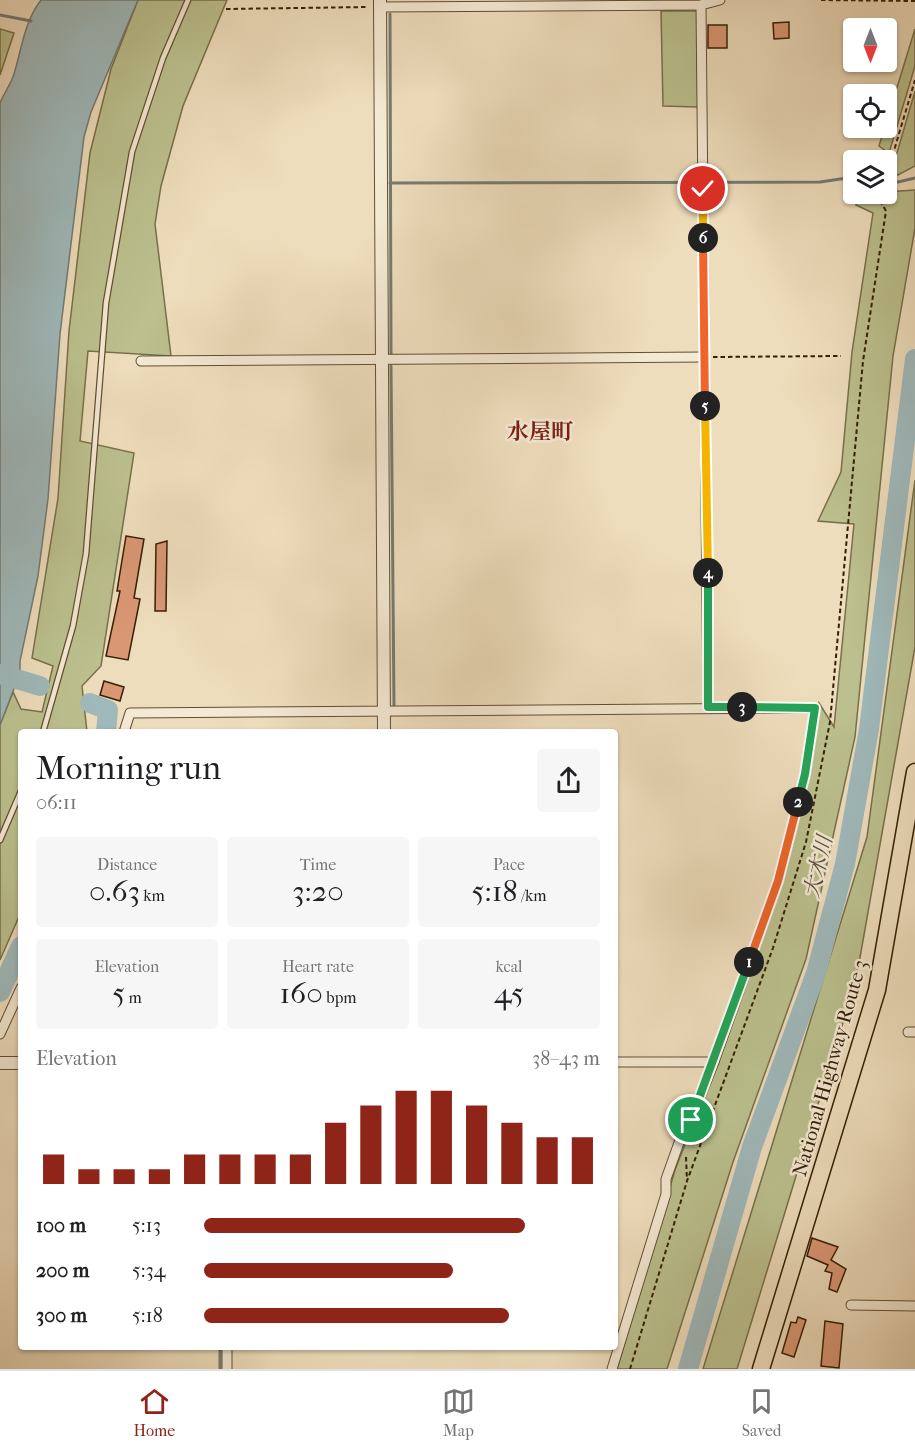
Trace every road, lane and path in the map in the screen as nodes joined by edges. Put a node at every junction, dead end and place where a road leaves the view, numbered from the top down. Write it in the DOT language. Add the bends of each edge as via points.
graph roads {
  1 [pos="188,0"];
  2 [pos="720,0"];
  3 [pos="821,0"];
  4 [pos="915,1"];
  5 [pos="444,3"];
  6 [pos="380,4"];
  7 [pos="701,5"];
  8 [pos="226,9"];
  9 [pos="915,80"];
  10 [pos="894,150"];
  11 [pos="882,204"];
  12 [pos="841,356"];
  13 [pos="704,357"];
  14 [pos="141,361"];
  15 [pos="381,361"];
  16 [pos="708,707"];
  17 [pos="383,711"];
  18 [pos="44,729"];
  19 [pos="125,729"];
  20 [pos="384,729"];
  21 [pos="915,772"];
  22 [pos="18,798"];
  23 [pos="0,840"];
  24 [pos="18,995"];
  25 [pos="0,1034"];
  26 [pos="618,1062"];
  27 [pos="714,1062"];
  28 [pos="18,1063"];
  29 [pos="0,1064"];
  30 [pos="851,1305"];
  31 [pos="915,1306"];
  32 [pos="226,1350"];
  33 [pos="618,1350"];
  34 [pos="618,1350"];
  35 [pos="227,1369"];
  36 [pos="612,1369"];
  37 [pos="630,1369"];
  38 [pos="761,1369"];
  1 -- 18 [label="lane" via="163,58 130,162 106,303 86,554 73,626"];
  2 -- 7 [label="street"];
  3 -- 4 [label="path"];
  5 -- 6 [label="street"];
  5 -- 7 [label="street"];
  6 -- 8 [label="path"];
  6 -- 15 [label="street"];
  7 -- 13 [label="street"];
  9 -- 10 [label="path"];
  11 -- 37 [label="path" via="886,211 863,361 830,722 806,842 773,948 687,1181"];
  12 -- 13 [label="path"];
  13 -- 15 [label="street"];
  13 -- 16 [label="street"];
  14 -- 15 [label="street"];
  15 -- 17 [label="street"];
  16 -- 17 [label="street"];
  16 -- 27 [label="street" via="815,708 805,774 778,881"];
  17 -- 19 [label="street" via="130,713"];
  17 -- 20 [label="street"];
  21 -- 38 [label="highway, National Highway Route 3" via="877,990"];
  22 -- 23 [label="lane"];
  24 -- 25 [label="street"];
  26 -- 27 [label="street"];
  27 -- 33 [label="street" via="670,1169 666,1194"];
  28 -- 29 [label="street"];
  30 -- 31 [label="street"];
  32 -- 35 [label="street"];
  34 -- 36 [label="street"];
}
